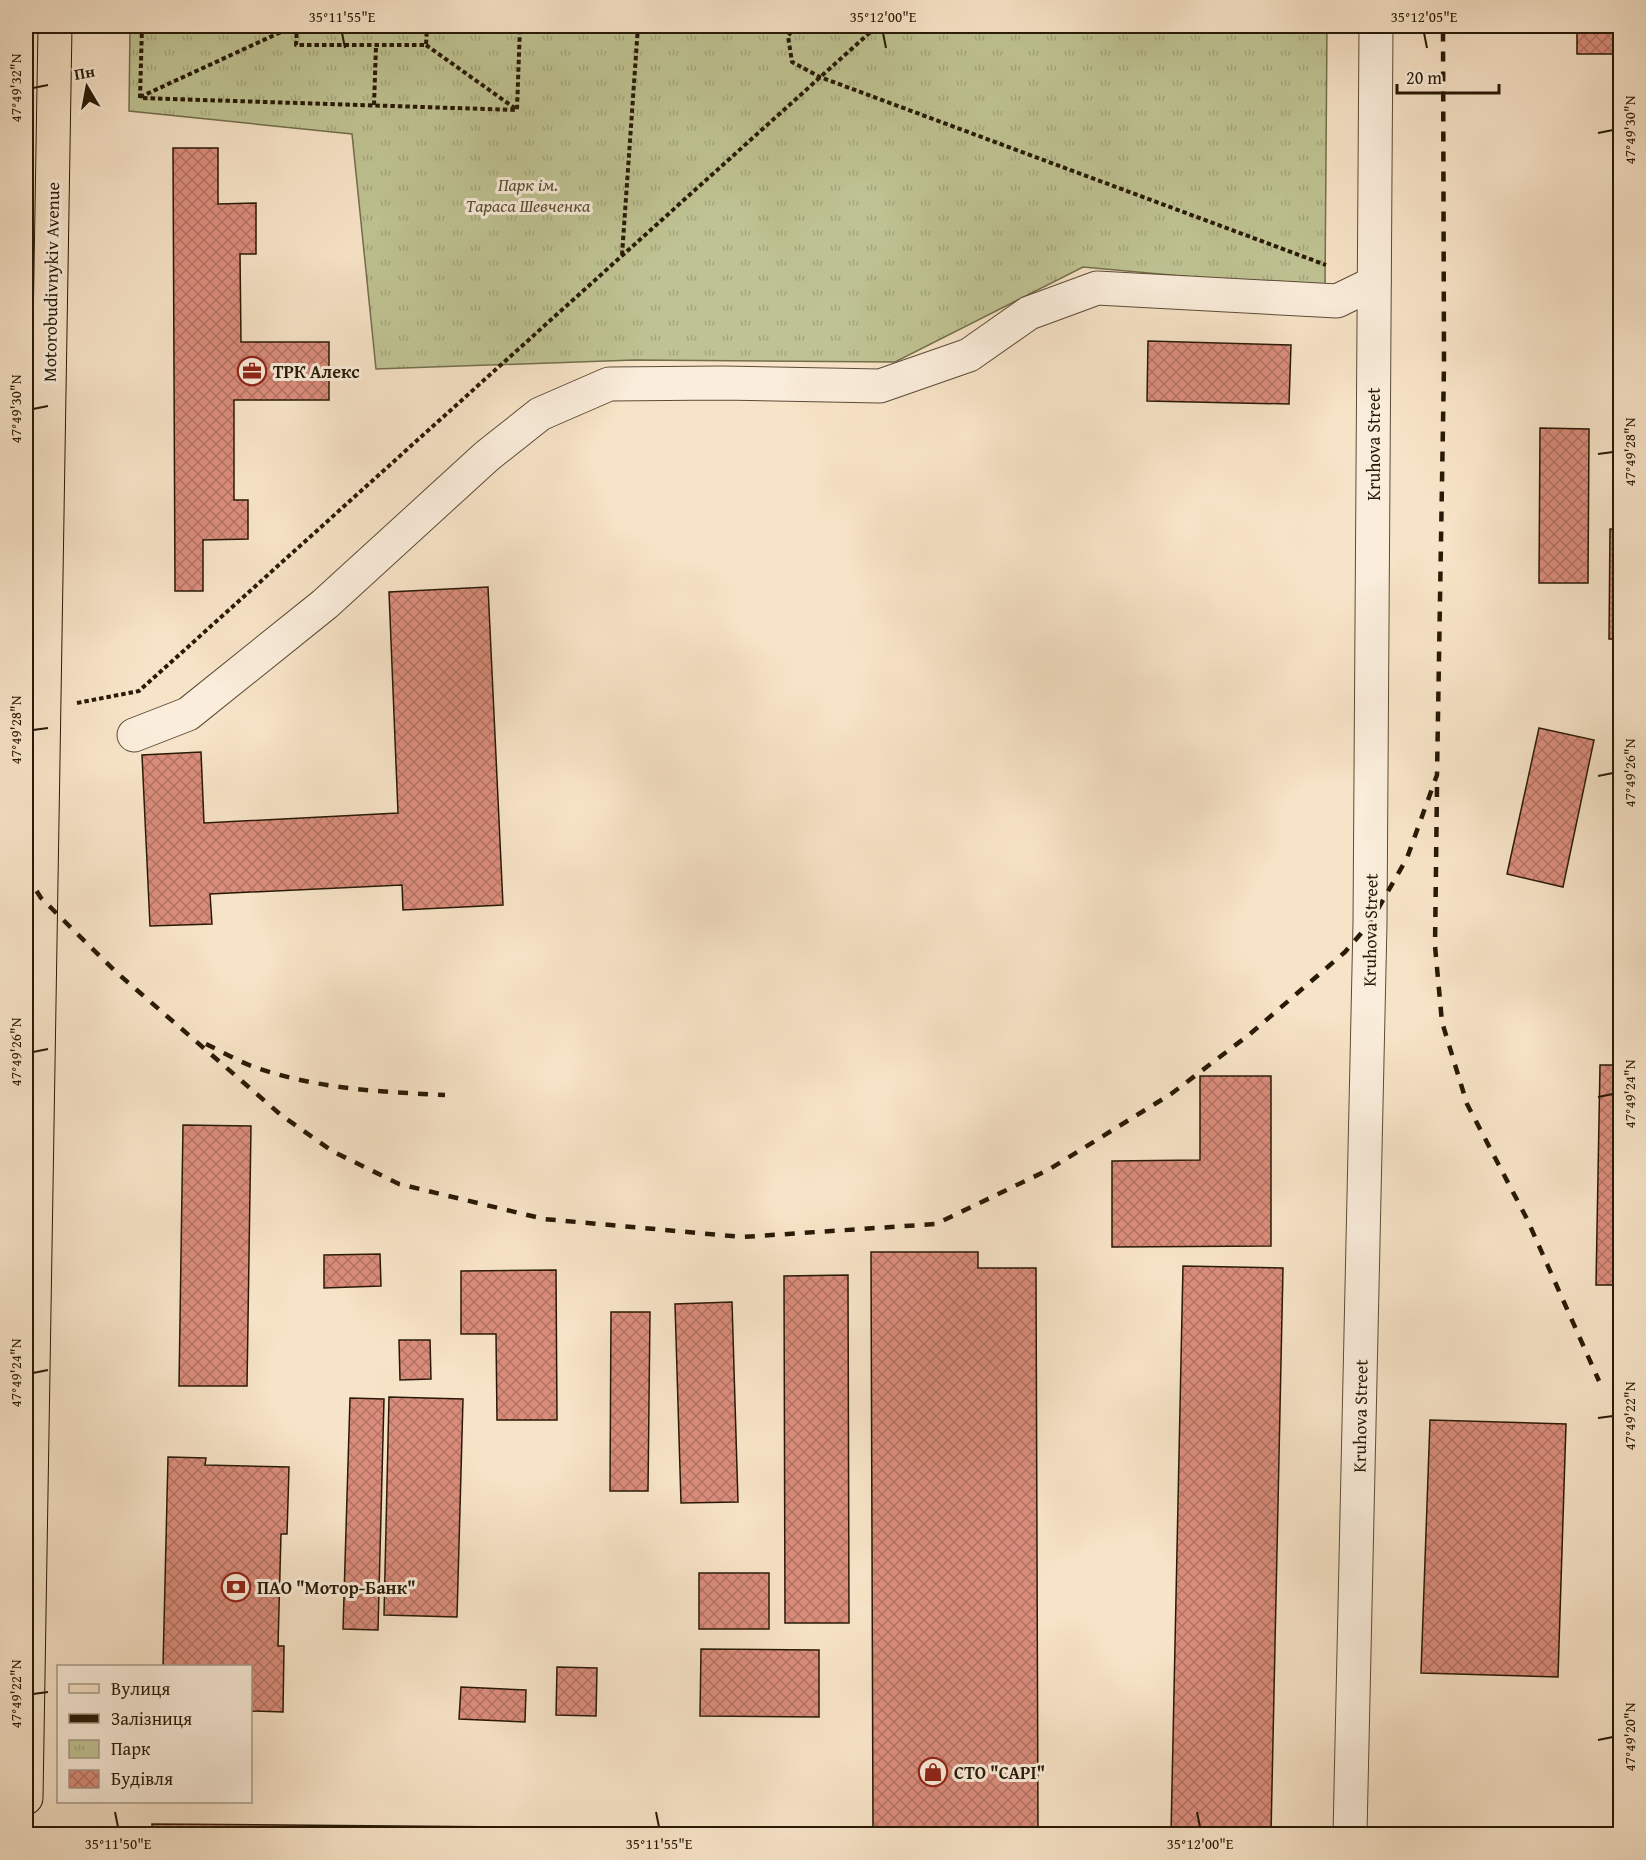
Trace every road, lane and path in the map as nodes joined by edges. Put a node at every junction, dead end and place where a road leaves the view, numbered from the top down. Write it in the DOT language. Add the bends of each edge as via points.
graph roads {
  1 [pos="55,26"];
  2 [pos="142,26"];
  3 [pos="296,26"];
  4 [pos="426,26"];
  5 [pos="520,26"];
  6 [pos="638,26"];
  7 [pos="796,26"];
  8 [pos="877,26"];
  9 [pos="1376,26"];
  10 [pos="426,45"];
  11 [pos="376,46"];
  12 [pos="820,77"];
  13 [pos="140,98"];
  14 [pos="375,105"];
  15 [pos="517,110"];
  16 [pos="622,255"];
  17 [pos="1374,283"];
  18 [pos="73,704"];
  19 [pos="134,735"];
  20 [pos="26,1798"];
  21 [pos="1350,1834"];
  1 -- 20 [label="main road, Motorobudivnykiv Avenue"];
  2 -- 13 [label="path"];
  3 -- 11 [label="path" via="296,45"];
  3 -- 13 [label="path"];
  4 -- 10 [label="path"];
  5 -- 15 [label="path"];
  6 -- 16 [label="path"];
  7 -- 12 [label="path" via="788,36 792,62"];
  8 -- 12 [label="path"];
  9 -- 17 [label="street, Kruhova Street"];
  10 -- 11 [label="path"];
  10 -- 15 [label="path"];
  11 -- 14 [label="path"];
  12 -- 16 [label="path"];
  12 -- 17 [label="path"];
  13 -- 14 [label="path"];
  14 -- 15 [label="path"];
  16 -- 18 [label="path" via="139,691"];
  17 -- 19 [label="street" via="1337,301 1097,288 1029,313 969,355 880,386 609,384 540,414 487,456 325,604 188,714"];
  17 -- 21 [label="street, Kruhova Street" via="1370,935"];
}
